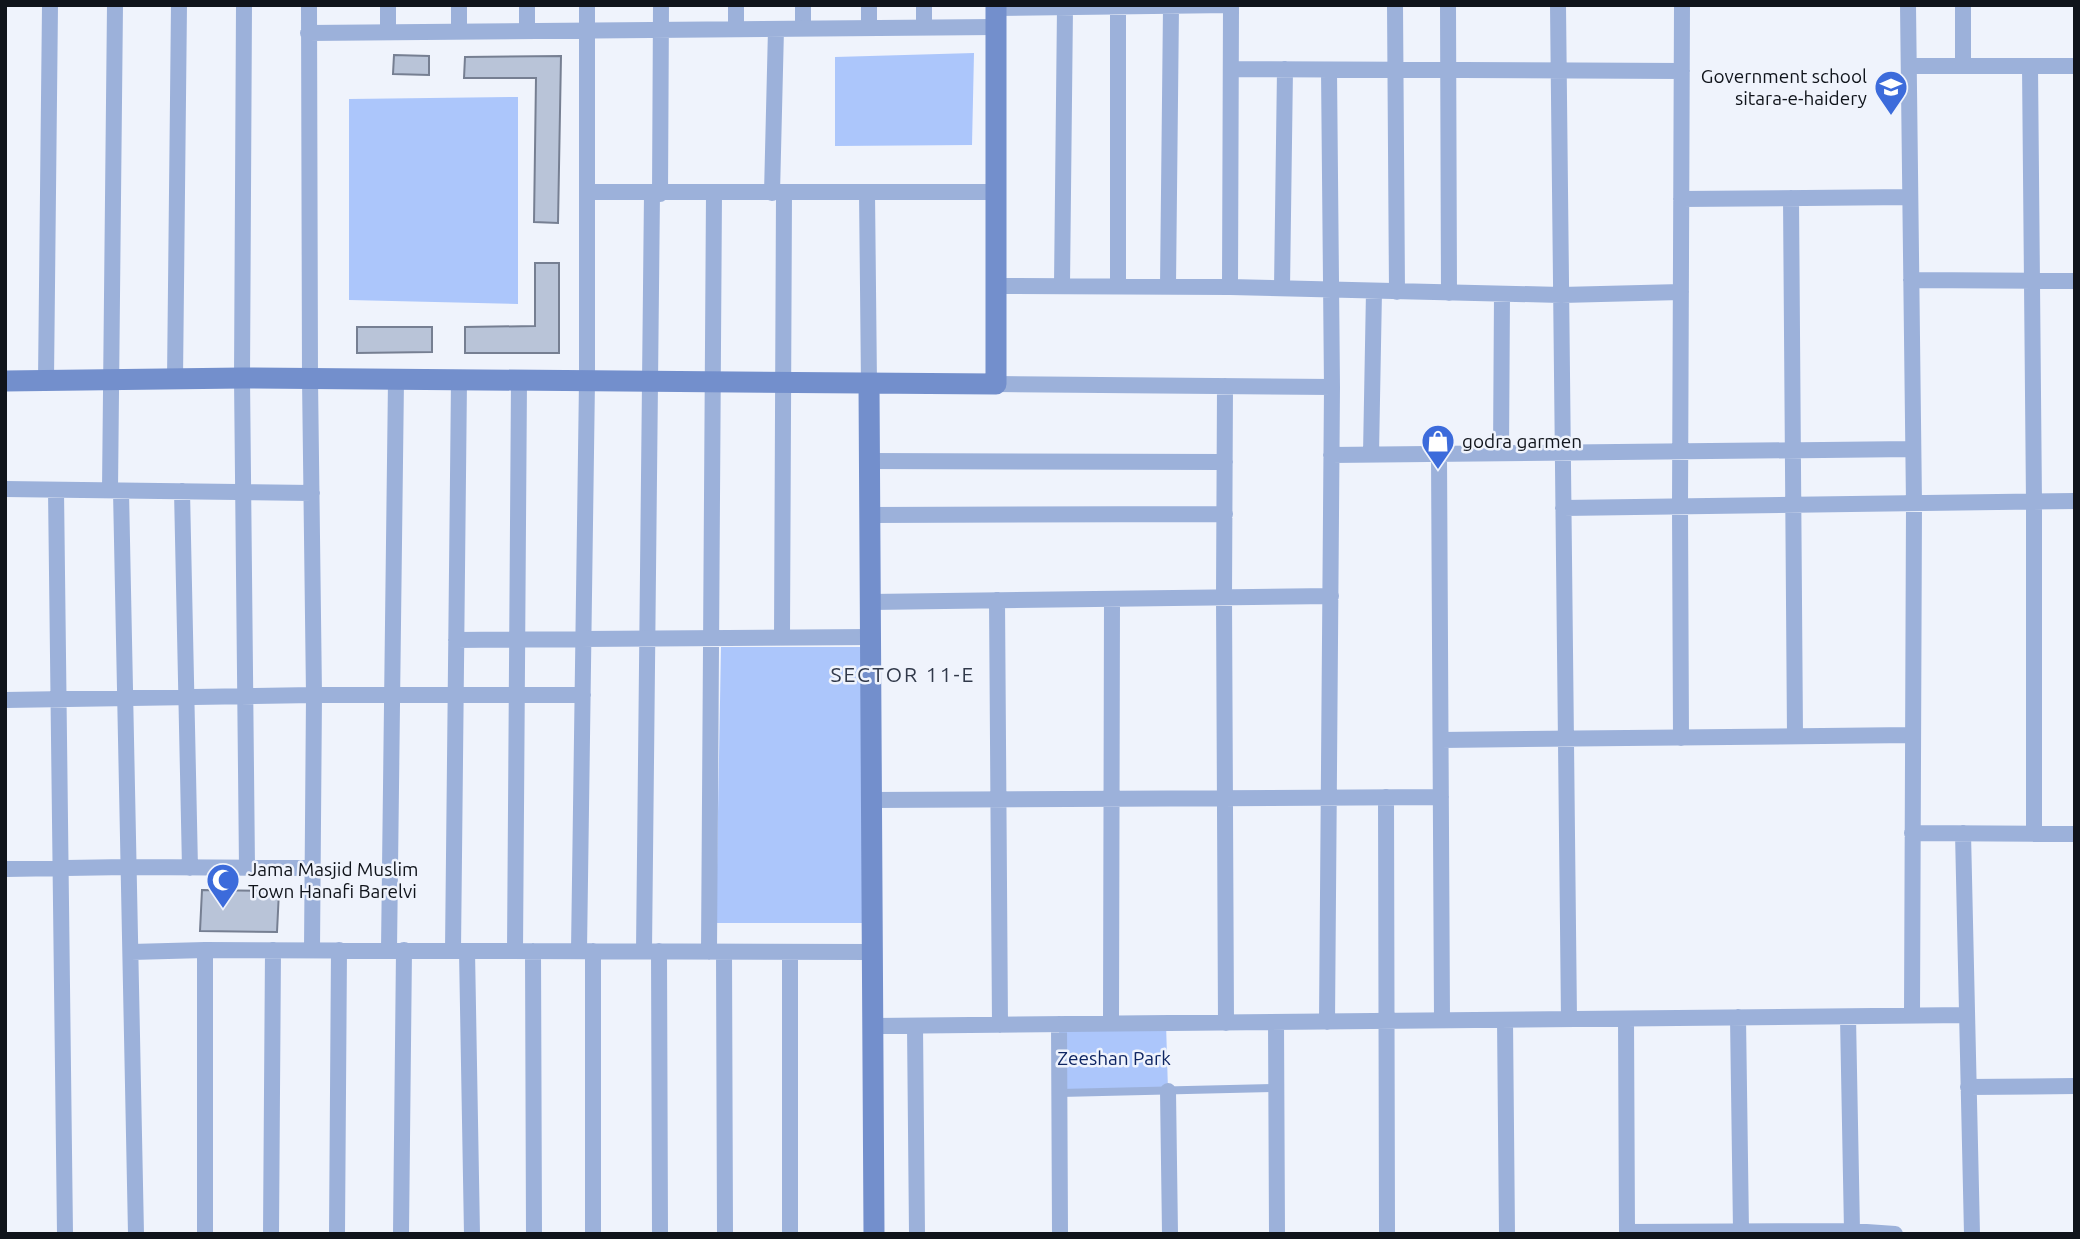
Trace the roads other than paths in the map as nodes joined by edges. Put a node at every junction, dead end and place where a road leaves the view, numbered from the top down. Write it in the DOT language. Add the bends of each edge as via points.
graph roads {
  1 [pos="50,5"];
  2 [pos="115,5"];
  3 [pos="179,5"];
  4 [pos="244,5"];
  5 [pos="309,5"];
  6 [pos="388,5"];
  7 [pos="459,5"];
  8 [pos="527,5"];
  9 [pos="587,5"];
  10 [pos="661,5"];
  11 [pos="736,5"];
  12 [pos="803,5"];
  13 [pos="869,5"];
  14 [pos="924,5"];
  15 [pos="1231,5"];
  16 [pos="1395,5"];
  17 [pos="1448,5"];
  18 [pos="1558,5"];
  19 [pos="1682,5"];
  20 [pos="1908,5"];
  21 [pos="1964,5"];
  22 [pos="1118,6"];
  23 [pos="1171,6"];
  24 [pos="1065,7"];
  25 [pos="996,13"];
  26 [pos="869,28"];
  27 [pos="924,28"];
  28 [pos="736,29"];
  29 [pos="776,29"];
  30 [pos="803,29"];
  31 [pos="587,30"];
  32 [pos="661,30"];
  33 [pos="459,31"];
  34 [pos="527,31"];
  35 [pos="388,32"];
  36 [pos="308,33"];
  37 [pos="1909,66"];
  38 [pos="1963,66"];
  39 [pos="2030,66"];
  40 [pos="2075,66"];
  41 [pos="1231,69"];
  42 [pos="1285,69"];
  43 [pos="1329,70"];
  44 [pos="1395,70"];
  45 [pos="1448,70"];
  46 [pos="1558,71"];
  47 [pos="1682,71"];
  48 [pos="587,192"];
  49 [pos="867,192"];
  50 [pos="997,192"];
  51 [pos="656,193"];
  52 [pos="778,193"];
  53 [pos="715,194"];
  54 [pos="1910,197"];
  55 [pos="1791,198"];
  56 [pos="1681,199"];
  57 [pos="1911,280"];
  58 [pos="2032,281"];
  59 [pos="2075,281"];
  60 [pos="1062,285"];
  61 [pos="996,286"];
  62 [pos="1118,286"];
  63 [pos="1168,286"];
  64 [pos="1230,287"];
  65 [pos="1282,288"];
  66 [pos="1331,289"];
  67 [pos="1374,291"];
  68 [pos="1397,292"];
  69 [pos="1681,292"];
  70 [pos="1449,293"];
  71 [pos="1502,294"];
  72 [pos="1561,295"];
  73 [pos="242,378"];
  74 [pos="310,379"];
  75 [pos="47,380"];
  76 [pos="110,380"];
  77 [pos="175,380"];
  78 [pos="396,380"];
  79 [pos="5,381"];
  80 [pos="459,381"];
  81 [pos="519,381"];
  82 [pos="587,381"];
  83 [pos="650,382"];
  84 [pos="713,382"];
  85 [pos="784,383"];
  86 [pos="869,384"];
  87 [pos="996,384"];
  88 [pos="1225,386"];
  89 [pos="1332,387"];
  90 [pos="1913,449"];
  91 [pos="1793,450"];
  92 [pos="1680,451"];
  93 [pos="1563,452"];
  94 [pos="1501,453"];
  95 [pos="1371,454"];
  96 [pos="1439,454"];
  97 [pos="1331,455"];
  98 [pos="869,461"];
  99 [pos="1225,462"];
  100 [pos="5,489"];
  101 [pos="56,490"];
  102 [pos="115,491"];
  103 [pos="182,491"];
  104 [pos="243,492"];
  105 [pos="312,493"];
  106 [pos="2075,501"];
  107 [pos="2034,502"];
  108 [pos="1914,503"];
  109 [pos="1794,505"];
  110 [pos="1680,507"];
  111 [pos="1563,508"];
  112 [pos="1224,514"];
  113 [pos="870,515"];
  114 [pos="1331,596"];
  115 [pos="1224,597"];
  116 [pos="1112,599"];
  117 [pos="997,600"];
  118 [pos="871,602"];
  119 [pos="871,636"];
  120 [pos="782,637"];
  121 [pos="647,638"];
  122 [pos="711,638"];
  123 [pos="517,639"];
  124 [pos="584,639"];
  125 [pos="456,640"];
  126 [pos="314,695"];
  127 [pos="392,695"];
  128 [pos="455,695"];
  129 [pos="517,695"];
  130 [pos="583,695"];
  131 [pos="245,696"];
  132 [pos="186,697"];
  133 [pos="124,698"];
  134 [pos="59,699"];
  135 [pos="5,700"];
  136 [pos="1912,735"];
  137 [pos="1795,736"];
  138 [pos="1681,738"];
  139 [pos="1566,739"];
  140 [pos="1441,740"];
  141 [pos="1386,797"];
  142 [pos="1441,797"];
  143 [pos="1329,798"];
  144 [pos="1112,799"];
  145 [pos="872,800"];
  146 [pos="998,800"];
  147 [pos="1225,800"];
  148 [pos="1912,832"];
  149 [pos="1963,833"];
  150 [pos="2034,834"];
  151 [pos="2075,834"];
  152 [pos="127,867"];
  153 [pos="190,868"];
  154 [pos="247,868"];
  155 [pos="312,868"];
  156 [pos="5,869"];
  157 [pos="61,869"];
  158 [pos="205,950"];
  159 [pos="273,950"];
  160 [pos="312,950"];
  161 [pos="339,950"];
  162 [pos="397,950"];
  163 [pos="460,951"];
  164 [pos="515,951"];
  165 [pos="533,951"];
  166 [pos="586,951"];
  167 [pos="651,951"];
  168 [pos="131,952"];
  169 [pos="717,952"];
  170 [pos="790,952"];
  171 [pos="873,952"];
  172 [pos="1967,1015"];
  173 [pos="1912,1016"];
  174 [pos="1738,1017"];
  175 [pos="1848,1017"];
  176 [pos="1569,1019"];
  177 [pos="1626,1019"];
  178 [pos="1443,1020"];
  179 [pos="1505,1020"];
  180 [pos="1385,1021"];
  181 [pos="1276,1022"];
  182 [pos="1327,1022"];
  183 [pos="1226,1023"];
  184 [pos="1059,1024"];
  185 [pos="1111,1024"];
  186 [pos="1000,1025"];
  187 [pos="874,1026"];
  188 [pos="915,1026"];
  189 [pos="2075,1086"];
  190 [pos="1968,1087"];
  191 [pos="1277,1088"];
  192 [pos="1168,1091"];
  193 [pos="1060,1093"];
  194 [pos="1741,1231"];
  195 [pos="1852,1231"];
  196 [pos="1627,1233"];
  197 [pos="65,1234"];
  198 [pos="135,1234"];
  199 [pos="205,1234"];
  200 [pos="271,1234"];
  201 [pos="337,1234"];
  202 [pos="401,1234"];
  203 [pos="472,1234"];
  204 [pos="534,1234"];
  205 [pos="593,1234"];
  206 [pos="660,1234"];
  207 [pos="725,1234"];
  208 [pos="790,1234"];
  209 [pos="874,1234"];
  210 [pos="916,1234"];
  211 [pos="1060,1234"];
  212 [pos="1170,1234"];
  213 [pos="1277,1234"];
  214 [pos="1387,1234"];
  215 [pos="1507,1234"];
  216 [pos="1895,1234"];
  217 [pos="1972,1234"];
  1 -- 75 [label="street"];
  2 -- 76 [label="street"];
  3 -- 77 [label="street"];
  4 -- 73 [label="street"];
  5 -- 36 [label="street"];
  6 -- 35 [label="street"];
  7 -- 33 [label="street"];
  8 -- 34 [label="street"];
  9 -- 31 [label="street"];
  10 -- 32 [label="street"];
  11 -- 28 [label="street"];
  12 -- 30 [label="street"];
  13 -- 26 [label="street"];
  14 -- 27 [label="street"];
  15 -- 23 [label="street"];
  15 -- 41 [label="street"];
  16 -- 44 [label="street"];
  17 -- 45 [label="street"];
  18 -- 46 [label="street"];
  19 -- 47 [label="street"];
  20 -- 37 [label="street"];
  21 -- 38 [label="street"];
  22 -- 23 [label="street"];
  22 -- 24 [label="street"];
  22 -- 62 [label="street"];
  23 -- 63 [label="street"];
  24 -- 25 [label="street"];
  24 -- 60 [label="street"];
  25 -- 27 [label="street"];
  25 -- 50 [label="street"];
  26 -- 27 [label="street"];
  26 -- 30 [label="street"];
  28 -- 29 [label="street"];
  28 -- 32 [label="street"];
  29 -- 30 [label="street"];
  29 -- 52 [label="street"];
  31 -- 32 [label="street"];
  31 -- 34 [label="street"];
  31 -- 48 [label="street"];
  32 -- 51 [label="street"];
  33 -- 34 [label="street"];
  33 -- 35 [label="street"];
  35 -- 36 [label="street"];
  36 -- 74 [label="street"];
  37 -- 38 [label="street"];
  37 -- 54 [label="street"];
  38 -- 39 [label="street"];
  39 -- 40 [label="street"];
  39 -- 58 [label="street"];
  41 -- 42 [label="street"];
  41 -- 64 [label="street"];
  42 -- 43 [label="street"];
  42 -- 65 [label="street"];
  43 -- 44 [label="street"];
  43 -- 66 [label="street"];
  44 -- 45 [label="street"];
  44 -- 68 [label="street"];
  45 -- 46 [label="street"];
  45 -- 70 [label="street"];
  46 -- 47 [label="street"];
  46 -- 72 [label="street"];
  47 -- 56 [label="street"];
  48 -- 51 [label="street"];
  48 -- 82 [label="street"];
  49 -- 50 [label="street"];
  49 -- 52 [label="street"];
  49 -- 86 [label="street"];
  50 -- 61 [label="street"];
  51 -- 53 [label="street"];
  51 -- 83 [label="street"];
  52 -- 53 [label="street"];
  52 -- 85 [label="street"];
  53 -- 84 [label="street"];
  54 -- 55 [label="street"];
  54 -- 57 [label="street"];
  55 -- 56 [label="street"];
  55 -- 91 [label="street"];
  56 -- 69 [label="street"];
  57 -- 58 [label="street"];
  57 -- 90 [label="street"];
  58 -- 59 [label="street"];
  58 -- 107 [label="street"];
  60 -- 61 [label="street"];
  60 -- 62 [label="street"];
  61 -- 87 [label="street"];
  62 -- 63 [label="street"];
  63 -- 64 [label="street"];
  64 -- 65 [label="street"];
  65 -- 66 [label="street"];
  66 -- 67 [label="street"];
  66 -- 89 [label="street"];
  67 -- 68 [label="street"];
  67 -- 95 [label="street"];
  68 -- 70 [label="street"];
  69 -- 72 [label="street"];
  69 -- 92 [label="street"];
  70 -- 71 [label="street"];
  71 -- 72 [label="street"];
  71 -- 94 [label="street"];
  72 -- 93 [label="street"];
  73 -- 74 [label="street"];
  73 -- 77 [label="street"];
  73 -- 104 [label="street"];
  74 -- 78 [label="street"];
  74 -- 105 [label="street"];
  75 -- 76 [label="street"];
  75 -- 79 [label="street"];
  76 -- 77 [label="street"];
  76 -- 102 [label="street"];
  78 -- 80 [label="street"];
  78 -- 127 [label="street"];
  80 -- 81 [label="street"];
  80 -- 125 [label="street"];
  81 -- 82 [label="street"];
  81 -- 123 [label="street"];
  82 -- 83 [label="street"];
  82 -- 124 [label="street"];
  83 -- 84 [label="street"];
  83 -- 121 [label="street"];
  84 -- 85 [label="street"];
  84 -- 122 [label="street"];
  85 -- 86 [label="street"];
  85 -- 120 [label="street"];
  86 -- 87 [label="street"];
  86 -- 98 [label="street"];
  87 -- 88 [label="street"];
  88 -- 89 [label="street"];
  88 -- 99 [label="street"];
  89 -- 97 [label="street"];
  90 -- 91 [label="street"];
  90 -- 108 [label="street"];
  91 -- 92 [label="street"];
  91 -- 109 [label="street"];
  92 -- 93 [label="street"];
  92 -- 110 [label="street"];
  93 -- 94 [label="street"];
  93 -- 111 [label="street"];
  94 -- 96 [label="street"];
  95 -- 96 [label="street"];
  95 -- 97 [label="street"];
  96 -- 140 [label="street"];
  97 -- 114 [label="street"];
  98 -- 99 [label="street"];
  98 -- 113 [label="street"];
  99 -- 112 [label="street"];
  100 -- 101 [label="street"];
  101 -- 102 [label="street"];
  101 -- 134 [label="street"];
  102 -- 103 [label="street"];
  102 -- 133 [label="street"];
  103 -- 104 [label="street"];
  103 -- 132 [label="street"];
  104 -- 105 [label="street"];
  104 -- 131 [label="street"];
  105 -- 126 [label="street"];
  106 -- 107 [label="street"];
  107 -- 108 [label="street"];
  107 -- 150 [label="street"];
  108 -- 109 [label="street"];
  108 -- 136 [label="street"];
  109 -- 110 [label="street"];
  109 -- 137 [label="street"];
  110 -- 111 [label="street"];
  110 -- 138 [label="street"];
  111 -- 139 [label="street"];
  112 -- 113 [label="street"];
  112 -- 115 [label="street"];
  113 -- 118 [label="street"];
  114 -- 115 [label="street"];
  114 -- 143 [label="street"];
  115 -- 116 [label="street"];
  115 -- 147 [label="street"];
  116 -- 117 [label="street"];
  116 -- 144 [label="street"];
  117 -- 118 [label="street"];
  117 -- 146 [label="street"];
  118 -- 119 [label="street"];
  119 -- 120 [label="street"];
  119 -- 145 [label="street"];
  120 -- 122 [label="street"];
  121 -- 122 [label="street"];
  121 -- 124 [label="street"];
  121 -- 167 [label="street"];
  122 -- 169 [label="street"];
  123 -- 124 [label="street"];
  123 -- 125 [label="street"];
  123 -- 129 [label="street"];
  124 -- 130 [label="street"];
  125 -- 128 [label="street"];
  126 -- 127 [label="street"];
  126 -- 131 [label="street"];
  126 -- 155 [label="street"];
  127 -- 128 [label="street"];
  127 -- 162 [label="street"];
  128 -- 129 [label="street"];
  128 -- 163 [label="street"];
  129 -- 130 [label="street"];
  129 -- 164 [label="street"];
  130 -- 166 [label="street"];
  131 -- 132 [label="street"];
  131 -- 154 [label="street"];
  132 -- 133 [label="street"];
  132 -- 153 [label="street"];
  133 -- 134 [label="street"];
  133 -- 152 [label="street"];
  134 -- 135 [label="street"];
  134 -- 157 [label="street"];
  136 -- 137 [label="street"];
  136 -- 148 [label="street"];
  137 -- 138 [label="street"];
  138 -- 139 [label="street"];
  139 -- 140 [label="street"];
  139 -- 176 [label="street"];
  140 -- 142 [label="street"];
  141 -- 142 [label="street"];
  141 -- 143 [label="street"];
  141 -- 180 [label="street"];
  142 -- 178 [label="street"];
  143 -- 147 [label="street"];
  143 -- 182 [label="street"];
  144 -- 146 [label="street"];
  144 -- 147 [label="street"];
  144 -- 185 [label="street"];
  145 -- 146 [label="street"];
  145 -- 171 [label="street"];
  146 -- 186 [label="street"];
  147 -- 183 [label="street"];
  148 -- 149 [label="street"];
  148 -- 173 [label="street"];
  149 -- 150 [label="street"];
  149 -- 172 [label="street"];
  150 -- 151 [label="street"];
  152 -- 153 [label="street"];
  152 -- 157 [label="street"];
  152 -- 168 [label="street"];
  153 -- 154 [label="street"];
  154 -- 155 [label="street"];
  155 -- 160 [label="street"];
  156 -- 157 [label="street"];
  157 -- 197 [label="street"];
  158 -- 159 [label="street"];
  158 -- 168 [label="street"];
  158 -- 199 [label="street"];
  159 -- 160 [label="street"];
  159 -- 200 [label="street"];
  160 -- 161 [label="street"];
  161 -- 162 [label="street"];
  161 -- 201 [label="street"];
  162 -- 163 [label="street"];
  162 -- 202 [label="street"];
  163 -- 164 [label="street"];
  163 -- 203 [label="street"];
  164 -- 165 [label="street"];
  165 -- 166 [label="street"];
  165 -- 204 [label="street"];
  166 -- 167 [label="street"];
  166 -- 205 [label="street"];
  167 -- 169 [label="street"];
  167 -- 206 [label="street"];
  168 -- 198 [label="street"];
  169 -- 170 [label="street"];
  169 -- 207 [label="street"];
  170 -- 171 [label="street"];
  170 -- 208 [label="street"];
  171 -- 187 [label="street"];
  172 -- 173 [label="street"];
  172 -- 190 [label="street"];
  173 -- 175 [label="street"];
  174 -- 175 [label="street"];
  174 -- 177 [label="street"];
  174 -- 194 [label="street"];
  175 -- 195 [label="street"];
  176 -- 177 [label="street"];
  176 -- 179 [label="street"];
  177 -- 196 [label="street"];
  178 -- 179 [label="street"];
  178 -- 180 [label="street"];
  179 -- 215 [label="street"];
  180 -- 182 [label="street"];
  180 -- 214 [label="street"];
  181 -- 182 [label="street"];
  181 -- 183 [label="street"];
  181 -- 191 [label="street"];
  183 -- 185 [label="street"];
  184 -- 185 [label="street"];
  184 -- 186 [label="street"];
  184 -- 193 [label="street"];
  186 -- 188 [label="street"];
  187 -- 188 [label="street"];
  187 -- 209 [label="street"];
  188 -- 210 [label="street"];
  189 -- 190 [label="street"];
  190 -- 217 [label="street"];
  191 -- 192 [label="lane"];
  191 -- 213 [label="street"];
  192 -- 193 [label="lane"];
  192 -- 212 [label="street"];
  193 -- 211 [label="street"];
  194 -- 195 [label="street"];
  194 -- 196 [label="street"];
  195 -- 216 [label="street"];
}
